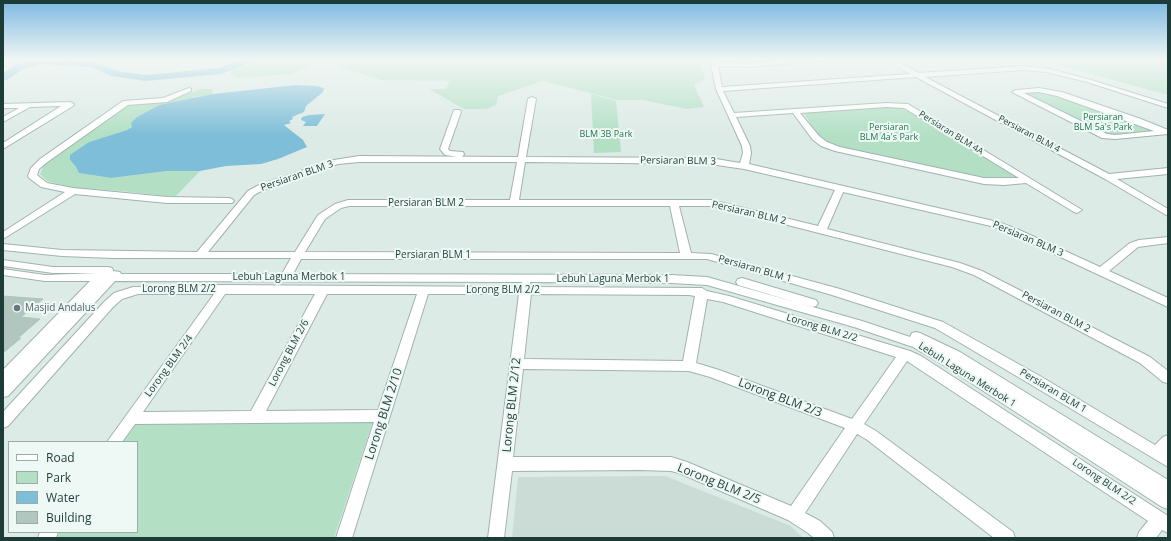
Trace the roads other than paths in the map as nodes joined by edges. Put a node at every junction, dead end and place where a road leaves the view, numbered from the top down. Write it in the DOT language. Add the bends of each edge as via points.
graph roads {
  1 [pos="718,84"];
  2 [pos="786,84"];
  3 [pos="934,84"];
  4 [pos="1101,84"];
  5 [pos="719,89"];
  6 [pos="189,90"];
  7 [pos="532,99"];
  8 [pos="29,105"];
  9 [pos="3,106"];
  10 [pos="1168,106"];
  11 [pos="796,111"];
  12 [pos="457,112"];
  13 [pos="731,115"];
  14 [pos="3,120"];
  15 [pos="1166,132"];
  16 [pos="3,147"];
  17 [pos="594,155"];
  18 [pos="522,157"];
  19 [pos="744,166"];
  20 [pos="1168,171"];
  21 [pos="1108,177"];
  22 [pos="1028,180"];
  23 [pos="840,188"];
  24 [pos="73,191"];
  25 [pos="229,201"];
  26 [pos="514,203"];
  27 [pos="674,203"];
  28 [pos="1077,210"];
  29 [pos="1168,213"];
  30 [pos="821,230"];
  31 [pos="3,236"];
  32 [pos="1168,240"];
  33 [pos="3,247"];
  34 [pos="200,255"];
  35 [pos="298,255"];
  36 [pos="686,255"];
  37 [pos="3,263"];
  38 [pos="3,272"];
  39 [pos="1101,272"];
  40 [pos="111,273"];
  41 [pos="287,273"];
  42 [pos="526,280"];
  43 [pos="223,289"];
  44 [pos="323,290"];
  45 [pos="424,290"];
  46 [pos="702,292"];
  47 [pos="1168,303"];
  48 [pos="905,354"];
  49 [pos="517,364"];
  50 [pos="689,366"];
  51 [pos="3,378"];
  52 [pos="1168,378"];
  53 [pos="3,392"];
  54 [pos="256,416"];
  55 [pos="384,416"];
  56 [pos="131,418"];
  57 [pos="3,422"];
  58 [pos="855,426"];
  59 [pos="115,441"];
  60 [pos="1168,441"];
  61 [pos="1163,458"];
  62 [pos="506,464"];
  63 [pos="1168,488"];
  64 [pos="1168,502"];
  65 [pos="794,515"];
  66 [pos="1164,522"];
  67 [pos="344,538"];
  68 [pos="496,538"];
  69 [pos="826,538"];
  70 [pos="1008,538"];
  71 [pos="1145,538"];
  1 -- 5 [label="street"];
  2 -- 5 [label="street"];
  3 -- 21 [label="street, Persiaran BLM 4"];
  4 -- 10 [label="street"];
  5 -- 13 [label="street"];
  6 -- 24 [label="street" via="164,100 126,103 35,168 32,176 39,182"];
  7 -- 18 [label="street"];
  8 -- 9 [label="street"];
  8 -- 14 [label="street"];
  8 -- 16 [label="street" via="70,104"];
  11 -- 13 [label="street, Persiaran BLM 4A"];
  11 -- 22 [label="street" via="820,142 838,149 984,181"];
  11 -- 22 [label="street, Persiaran BLM 4A" via="905,106"];
  12 -- 18 [label="street" via="444,151"];
  13 -- 19 [label="street" via="747,150"];
  15 -- 15 [label="street" via="1059,94 1039,90 1016,92 1105,136"];
  17 -- 18 [label="street"];
  18 -- 19 [label="street, Persiaran BLM 3" via="704,161"];
  18 -- 26 [label="street"];
  18 -- 34 [label="street, Persiaran BLM 3" via="370,159 324,165 251,192"];
  19 -- 23 [label="street, Persiaran BLM 3"];
  20 -- 21 [label="street"];
  21 -- 29 [label="street, Persiaran BLM 4"];
  22 -- 28 [label="street, Persiaran BLM 4A"];
  23 -- 30 [label="street"];
  23 -- 39 [label="street, Persiaran BLM 3" via="1003,227"];
  24 -- 25 [label="street" via="167,200"];
  24 -- 31 [label="street"];
  26 -- 27 [label="street, Persiaran BLM 2"];
  26 -- 35 [label="street, Persiaran BLM 2" via="343,204 321,217"];
  27 -- 30 [label="street, Persiaran BLM 2" via="719,204"];
  27 -- 36 [label="street"];
  30 -- 52 [label="street, Persiaran BLM 2" via="978,272 1145,360"];
  32 -- 39 [label="street" via="1134,245"];
  33 -- 34 [label="street" via="87,254"];
  34 -- 35 [label="street"];
  35 -- 36 [label="street, Persiaran BLM 1"];
  35 -- 41 [label="street, Persiaran BLM 2"];
  36 -- 61 [label="street, Persiaran BLM 1" via="724,260 939,325"];
  37 -- 40 [label="street, Lebuh Laguna Merbok 1" via="53,270"];
  38 -- 40 [label="street, Lebuh Laguna Merbok 1" via="45,278"];
  39 -- 47 [label="street, Persiaran BLM 3"];
  40 -- 41 [label="street, Lebuh Laguna Merbok 1"];
  40 -- 51 [label="street"];
  40 -- 53 [label="street"];
  41 -- 42 [label="street, Lebuh Laguna Merbok 1"];
  42 -- 45 [label="street, Lorong BLM 2/2"];
  42 -- 46 [label="street, Lorong BLM 2/2"];
  42 -- 49 [label="street, Lorong BLM 2/12"];
  42 -- 63 [label="street, Lebuh Laguna Merbok 1" via="679,271 704,273 749,284 914,335 954,355"];
  42 -- 64 [label="street, Lebuh Laguna Merbok 1" via="707,280 899,337 950,363"];
  43 -- 44 [label="street, Lorong BLM 2/2"];
  43 -- 56 [label="street, Lorong BLM 2/4"];
  43 -- 57 [label="street, Lorong BLM 2/2" via="144,289 118,296"];
  44 -- 45 [label="street, Lorong BLM 2/2"];
  44 -- 54 [label="street, Lorong BLM 2/6"];
  45 -- 55 [label="street, Lorong BLM 2/10"];
  46 -- 48 [label="street, Lorong BLM 2/2"];
  46 -- 50 [label="street"];
  48 -- 58 [label="street"];
  48 -- 66 [label="street, Lorong BLM 2/2" via="930,367"];
  49 -- 50 [label="street, Lorong BLM 2/3"];
  49 -- 62 [label="street, Lorong BLM 2/12"];
  50 -- 58 [label="street, Lorong BLM 2/3"];
  54 -- 55 [label="street"];
  54 -- 56 [label="street"];
  55 -- 67 [label="street, Lorong BLM 2/10"];
  56 -- 59 [label="street, Lorong BLM 2/4"];
  58 -- 65 [label="street"];
  58 -- 70 [label="street, Lorong BLM 2/3" via="905,459"];
  60 -- 61 [label="street"];
  62 -- 65 [label="street, Lorong BLM 2/5" via="671,464"];
  62 -- 68 [label="street, Lorong BLM 2/12"];
  65 -- 69 [label="street, Lorong BLM 2/5"];
  66 -- 71 [label="street"];
}
